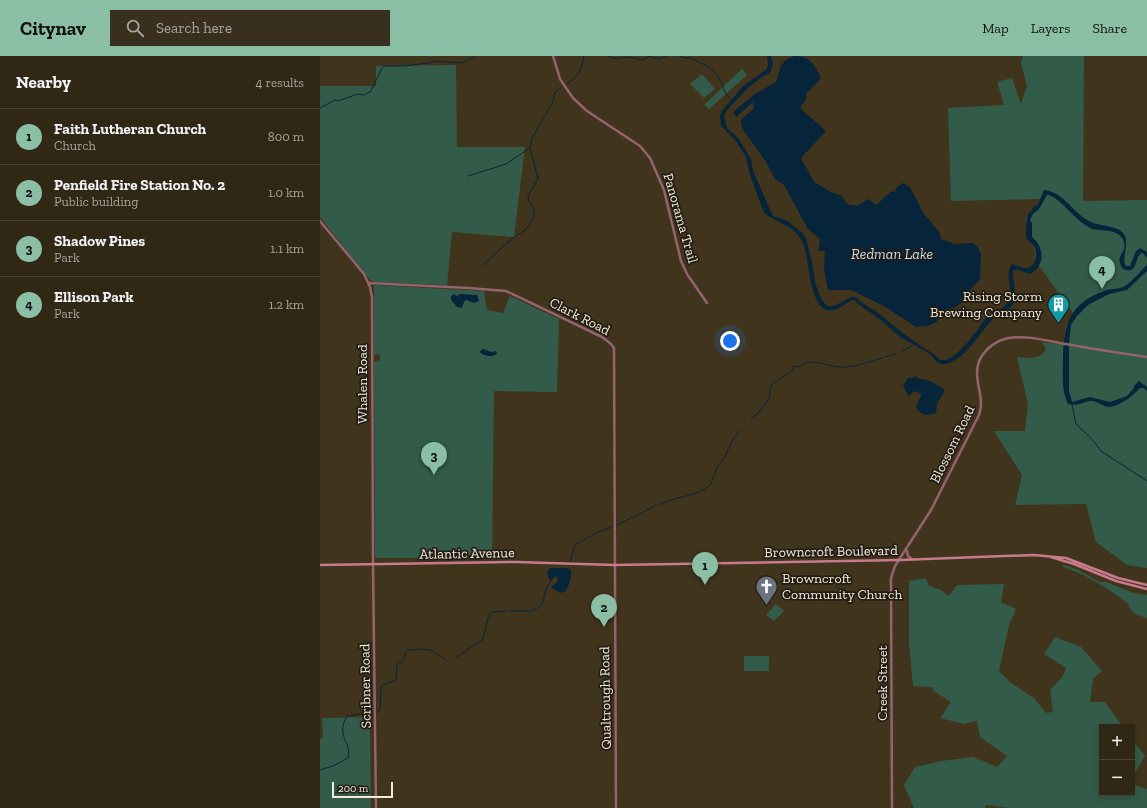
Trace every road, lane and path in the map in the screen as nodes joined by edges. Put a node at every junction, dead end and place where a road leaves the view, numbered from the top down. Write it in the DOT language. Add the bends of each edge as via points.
graph roads {
  1 [pos="553,56"];
  2 [pos="320,221"];
  3 [pos="368,283"];
  4 [pos="707,303"];
  5 [pos="1147,357"];
  6 [pos="907,549"];
  7 [pos="1048,556"];
  8 [pos="900,560"];
  9 [pos="917,560"];
  10 [pos="373,564"];
  11 [pos="320,565"];
  12 [pos="614,565"];
  13 [pos="1147,585"];
  14 [pos="1147,588"];
  15 [pos="376,808"];
  16 [pos="616,808"];
  17 [pos="892,808"];
  1 -- 4 [label="street, Panorama Trail" via="560,79 573,98 587,111 640,146 650,158 666,195 681,261"];
  2 -- 3 [label="street, Whalen Road" via="364,274"];
  3 -- 10 [label="street, Whalen Road" via="372,301"];
  3 -- 12 [label="street, Clark Road" via="506,291 602,337 611,344 615,354"];
  5 -- 6 [label="street, Blossom Road" via="1027,338 1009,338 994,344 985,352 977,370 982,402 980,415 931,510"];
  6 -- 8 [label="street, Blossom Road"];
  6 -- 9 [label="street" via="908,556"];
  7 -- 9 [label="main road, Browncroft Boulevard"];
  7 -- 13 [label="main road, Browncroft Boulevard" via="1074,560 1118,578"];
  7 -- 14 [label="main road, Browncroft Boulevard" via="1116,581"];
  8 -- 9 [label="main road, Browncroft Boulevard"];
  8 -- 12 [label="main road, Browncroft Boulevard"];
  8 -- 17 [label="street, Creek Street" via="891,584"];
  10 -- 11 [label="main road, Atlantic Avenue"];
  10 -- 12 [label="main road, Atlantic Avenue" via="516,562"];
  10 -- 15 [label="street, Scribner Road"];
  12 -- 16 [label="street, Qualtrough Road"];
}
